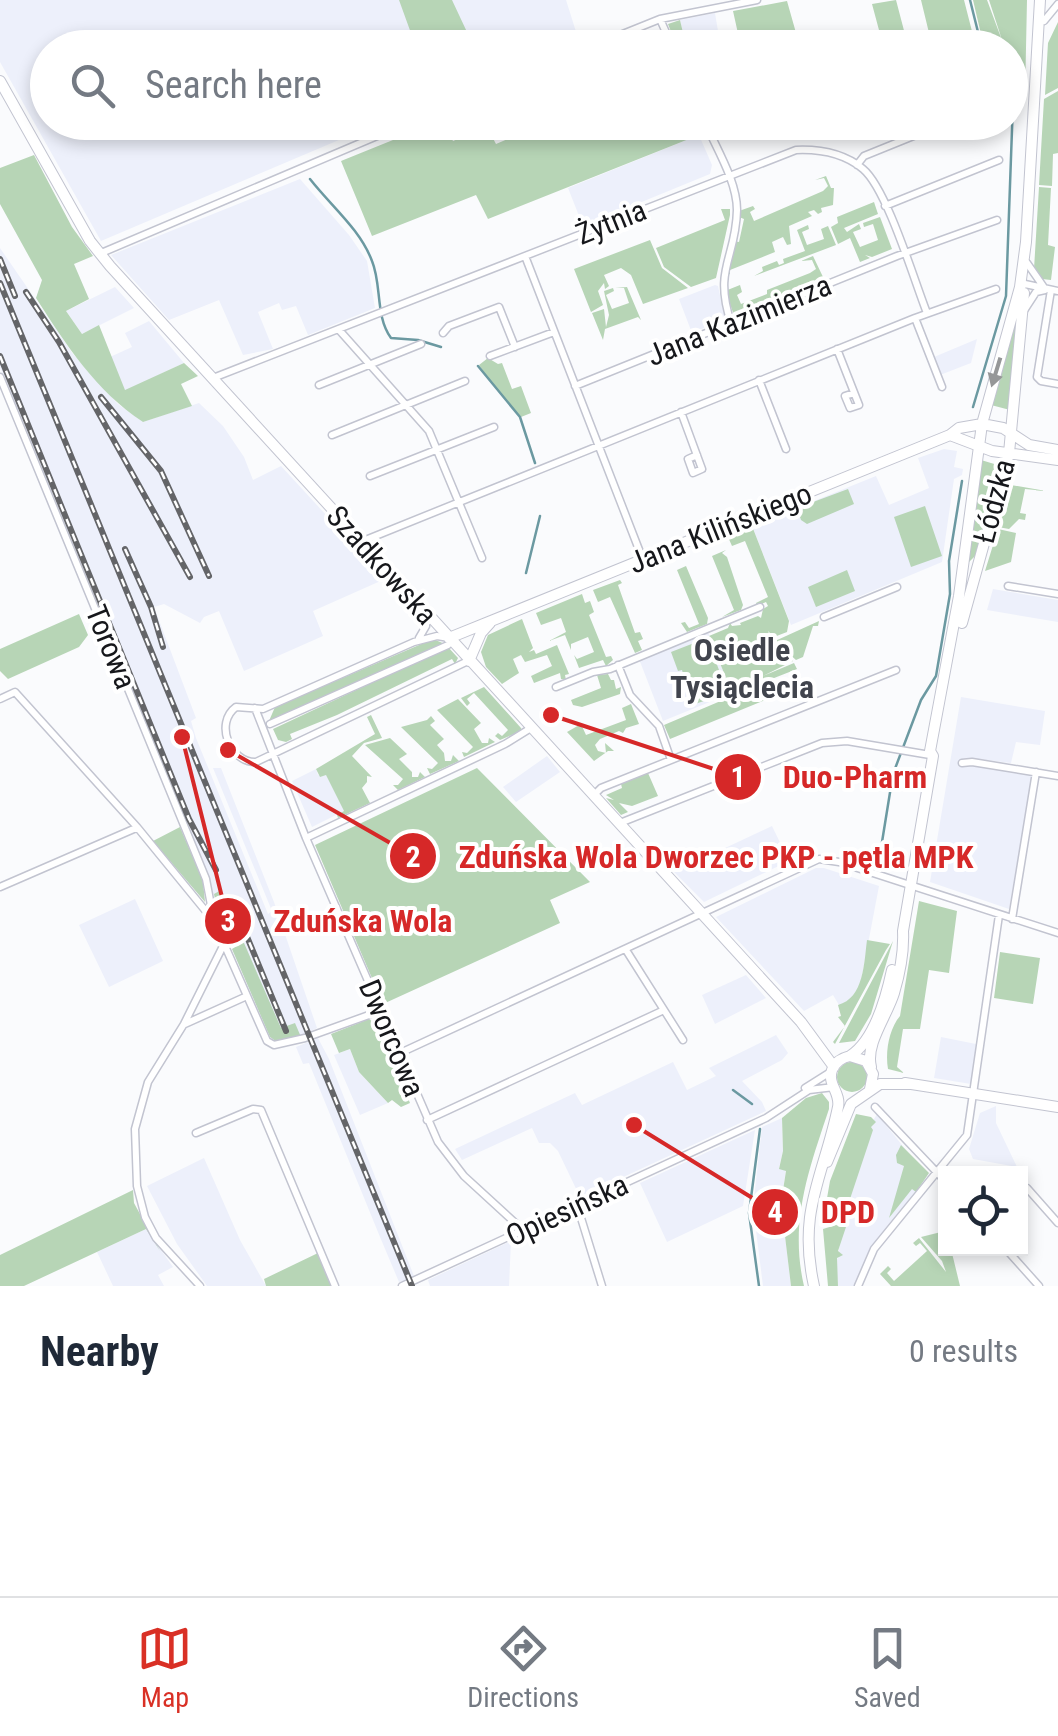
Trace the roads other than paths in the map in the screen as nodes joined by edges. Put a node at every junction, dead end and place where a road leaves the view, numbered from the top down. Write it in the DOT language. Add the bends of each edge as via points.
graph roads {
  1 [pos="757,0"];
  2 [pos="1040,0"];
  3 [pos="1058,4"];
  4 [pos="660,18"];
  5 [pos="1044,21"];
  6 [pos="631,30"];
  7 [pos="665,30"];
  8 [pos="0,81"];
  9 [pos="30,133"];
  10 [pos="34,140"];
  11 [pos="368,140"];
  12 [pos="712,140"];
  13 [pos="904,140"];
  14 [pos="999,160"];
  15 [pos="857,165"];
  16 [pos="727,175"];
  17 [pos="885,206"];
  18 [pos="997,220"];
  19 [pos="1026,242"];
  20 [pos="100,254"];
  21 [pos="525,256"];
  22 [pos="904,256"];
  23 [pos="1027,264"];
  24 [pos="1022,286"];
  25 [pos="996,289"];
  26 [pos="1051,289"];
  27 [pos="927,313"];
  28 [pos="1022,313"];
  29 [pos="915,318"];
  30 [pos="731,324"];
  31 [pos="340,331"];
  32 [pos="442,332"];
  33 [pos="554,332"];
  34 [pos="421,344"];
  35 [pos="515,347"];
  36 [pos="837,350"];
  37 [pos="490,356"];
  38 [pos="372,364"];
  39 [pos="0,376"];
  40 [pos="212,378"];
  41 [pos="759,380"];
  42 [pos="465,382"];
  43 [pos="1058,384"];
  44 [pos="319,385"];
  45 [pos="575,386"];
  46 [pos="942,387"];
  47 [pos="854,393"];
  48 [pos="408,405"];
  49 [pos="681,412"];
  50 [pos="982,424"];
  51 [pos="494,426"];
  52 [pos="1012,434"];
  53 [pos="332,435"];
  54 [pos="950,435"];
  55 [pos="598,446"];
  56 [pos="979,446"];
  57 [pos="436,449"];
  58 [pos="786,449"];
  59 [pos="1058,450"];
  60 [pos="1008,453"];
  61 [pos="697,455"];
  62 [pos="1058,460"];
  63 [pos="370,476"];
  64 [pos="459,501"];
  65 [pos="362,542"];
  66 [pos="482,558"];
  67 [pos="643,560"];
  68 [pos="897,586"];
  69 [pos="1008,586"];
  70 [pos="1058,594"];
  71 [pos="760,607"];
  72 [pos="425,612"];
  73 [pos="824,618"];
  74 [pos="492,622"];
  75 [pos="414,642"];
  76 [pos="448,642"];
  77 [pos="470,660"];
  78 [pos="618,665"];
  79 [pos="896,670"];
  80 [pos="556,687"];
  81 [pos="0,699"];
  82 [pos="255,708"];
  83 [pos="270,724"];
  84 [pos="531,728"];
  85 [pos="273,754"];
  86 [pos="933,756"];
  87 [pos="672,760"];
  88 [pos="962,763"];
  89 [pos="1036,772"];
  90 [pos="1058,776"];
  91 [pos="593,796"];
  92 [pos="619,824"];
  93 [pos="137,827"];
  94 [pos="306,838"];
  95 [pos="0,887"];
  96 [pos="911,887"];
  97 [pos="702,914"];
  98 [pos="999,915"];
  99 [pos="1012,919"];
  100 [pos="214,921"];
  101 [pos="903,931"];
  102 [pos="1058,934"];
  103 [pos="224,944"];
  104 [pos="626,950"];
  105 [pos="248,996"];
  106 [pos="664,1010"];
  107 [pos="380,1011"];
  108 [pos="184,1024"];
  109 [pos="683,1040"];
  110 [pos="398,1054"];
  111 [pos="840,1063"];
  112 [pos="872,1069"];
  113 [pos="910,1084"];
  114 [pos="870,1089"];
  115 [pos="835,1090"];
  116 [pos="974,1094"];
  117 [pos="859,1098"];
  118 [pos="786,1106"];
  119 [pos="874,1107"];
  120 [pos="1058,1107"];
  121 [pos="427,1120"];
  122 [pos="196,1133"];
  123 [pos="936,1172"];
  124 [pos="1028,1189"];
  125 [pos="577,1206"];
  126 [pos="1058,1223"];
  127 [pos="523,1230"];
  128 [pos="1012,1256"];
  129 [pos="200,1286"];
  130 [pos="335,1286"];
  131 [pos="402,1286"];
  132 [pos="602,1286"];
  133 [pos="816,1286"];
  134 [pos="858,1286"];
  135 [pos="1039,1286"];
  1 -- 4 [label="street"];
  2 -- 19 [label="street, Łódzka"];
  3 -- 5 [label="street"];
  4 -- 6 [label="street"];
  4 -- 7 [label="street"];
  8 -- 9 [label="street, Szadkowska"];
  10 -- 20 [label="street, Szadkowska"];
  11 -- 20 [label="street"];
  12 -- 16 [label="street"];
  13 -- 15 [label="street"];
  14 -- 17 [label="street"];
  15 -- 16 [label="street, Żytnia" via="826,152 796,150"];
  15 -- 17 [label="street"];
  16 -- 21 [label="street, Żytnia"];
  16 -- 30 [label="street" via="737,208 722,279"];
  17 -- 22 [label="street"];
  18 -- 22 [label="street, Jana Kazimierza"];
  19 -- 23 [label="street, Łódzka"];
  19 -- 24 [label="street, Łódzka"];
  20 -- 40 [label="street, Szadkowska"];
  21 -- 31 [label="street, Żytnia"];
  21 -- 33 [label="street"];
  22 -- 27 [label="street"];
  22 -- 30 [label="street, Jana Kazimierza"];
  23 -- 24 [label="street, Łódzka"];
  23 -- 26 [label="street"];
  24 -- 26 [label="street"];
  24 -- 28 [label="street, Łódzka"];
  24 -- 50 [label="street, Łódzka, one-way"];
  25 -- 27 [label="street"];
  26 -- 28 [label="street" via="1036,292"];
  26 -- 43 [label="street" via="1036,376"];
  27 -- 29 [label="street"];
  28 -- 52 [label="street, Łódzka"];
  29 -- 36 [label="street"];
  29 -- 46 [label="street"];
  30 -- 45 [label="street, Jana Kazimierza"];
  31 -- 38 [label="street"];
  31 -- 40 [label="street, Żytnia"];
  32 -- 35 [label="street" via="499,307"];
  33 -- 35 [label="street"];
  33 -- 45 [label="street"];
  34 -- 38 [label="street"];
  35 -- 37 [label="street"];
  36 -- 41 [label="street"];
  36 -- 47 [label="street"];
  38 -- 44 [label="street"];
  38 -- 48 [label="street"];
  39 -- 100 [label="street, Torowa" via="206,880"];
  40 -- 65 [label="street, Szadkowska"];
  41 -- 49 [label="street"];
  41 -- 58 [label="street"];
  42 -- 48 [label="street"];
  45 -- 55 [label="street"];
  48 -- 53 [label="street"];
  48 -- 57 [label="street"];
  49 -- 55 [label="street"];
  49 -- 61 [label="street"];
  50 -- 52 [label="street"];
  50 -- 54 [label="street, Jana Kilińskiego"];
  50 -- 56 [label="street, Łódzka"];
  51 -- 57 [label="street"];
  52 -- 59 [label="street" via="1028,445"];
  52 -- 60 [label="street, Łódzka"];
  54 -- 56 [label="street"];
  54 -- 67 [label="street, Jana Kilińskiego"];
  55 -- 64 [label="street"];
  55 -- 67 [label="street"];
  56 -- 60 [label="street"];
  56 -- 86 [label="street, Łódzka"];
  57 -- 63 [label="street"];
  57 -- 64 [label="street"];
  60 -- 62 [label="street"];
  60 -- 86 [label="street, Łódzka"];
  64 -- 65 [label="street"];
  64 -- 66 [label="street"];
  65 -- 72 [label="street, Szadkowska"];
  67 -- 74 [label="street, Jana Kilińskiego"];
  68 -- 73 [label="street"];
  69 -- 70 [label="street, Łódzka"];
  71 -- 78 [label="street"];
  72 -- 75 [label="street" via="425,631"];
  72 -- 76 [label="street, Szadkowska"];
  74 -- 76 [label="street, Jana Kilińskiego"];
  74 -- 77 [label="street"];
  75 -- 76 [label="street" via="437,636"];
  75 -- 82 [label="street"];
  76 -- 77 [label="street, Szadkowska"];
  76 -- 83 [label="street"];
  77 -- 84 [label="street, Szadkowska"];
  77 -- 85 [label="street"];
  78 -- 80 [label="street"];
  78 -- 87 [label="street" via="630,695 659,726"];
  79 -- 87 [label="street"];
  81 -- 93 [label="street" via="15,692"];
  82 -- 85 [label="street, Dworcowa"];
  82 -- 85 [label="street" via="236,706 227,714 230,742 248,762"];
  84 -- 91 [label="street, Szadkowska"];
  84 -- 94 [label="street"];
  85 -- 94 [label="street, Dworcowa"];
  86 -- 92 [label="street" via="822,742"];
  86 -- 96 [label="street, Łódzka"];
  87 -- 91 [label="street"];
  88 -- 89 [label="street"];
  89 -- 90 [label="street"];
  89 -- 99 [label="street"];
  91 -- 92 [label="street, Szadkowska"];
  92 -- 97 [label="street, Szadkowska"];
  93 -- 95 [label="street"];
  93 -- 100 [label="street"];
  94 -- 107 [label="street, Dworcowa"];
  96 -- 97 [label="street" via="819,859"];
  96 -- 98 [label="street"];
  96 -- 101 [label="street, Łódzka"];
  97 -- 104 [label="street"];
  97 -- 111 [label="street, Szadkowska"];
  98 -- 99 [label="street"];
  98 -- 116 [label="street"];
  99 -- 102 [label="street"];
  100 -- 103 [label="street"];
  101 -- 111 [label="street, Łódzka" via="877,1018 859,1050"];
  101 -- 112 [label="street, Łódzka" via="897,980 870,1052"];
  103 -- 105 [label="street"];
  103 -- 108 [label="street"];
  104 -- 106 [label="street"];
  104 -- 110 [label="street"];
  105 -- 107 [label="street" via="274,1046"];
  105 -- 108 [label="street"];
  106 -- 109 [label="street"];
  106 -- 121 [label="street"];
  107 -- 110 [label="street, Dworcowa"];
  108 -- 129 [label="street" via="148,1082 134,1164 142,1209 156,1238"];
  110 -- 121 [label="street, Dworcowa"];
  111 -- 112 [label="street" via="862,1058"];
  111 -- 115 [label="street"];
  111 -- 118 [label="street, Opiesińska"];
  112 -- 113 [label="street"];
  112 -- 114 [label="street"];
  113 -- 114 [label="street"];
  113 -- 116 [label="street"];
  114 -- 117 [label="street"];
  115 -- 117 [label="street"];
  115 -- 118 [label="street, Opiesińska" via="809,1090"];
  115 -- 133 [label="street" via="839,1105 810,1216"];
  116 -- 120 [label="street"];
  116 -- 123 [label="street" via="967,1136"];
  117 -- 133 [label="street" via="847,1112 816,1198"];
  118 -- 125 [label="street, Opiesińska"];
  119 -- 123 [label="street"];
  121 -- 127 [label="street, Dworcowa" via="457,1168"];
  122 -- 130 [label="street" via="260,1110"];
  123 -- 134 [label="street" via="874,1249"];
  124 -- 126 [label="street"];
  125 -- 127 [label="street, Opiesińska"];
  125 -- 132 [label="street"];
  127 -- 131 [label="street, Opiesińska"];
  128 -- 135 [label="street"];
}
